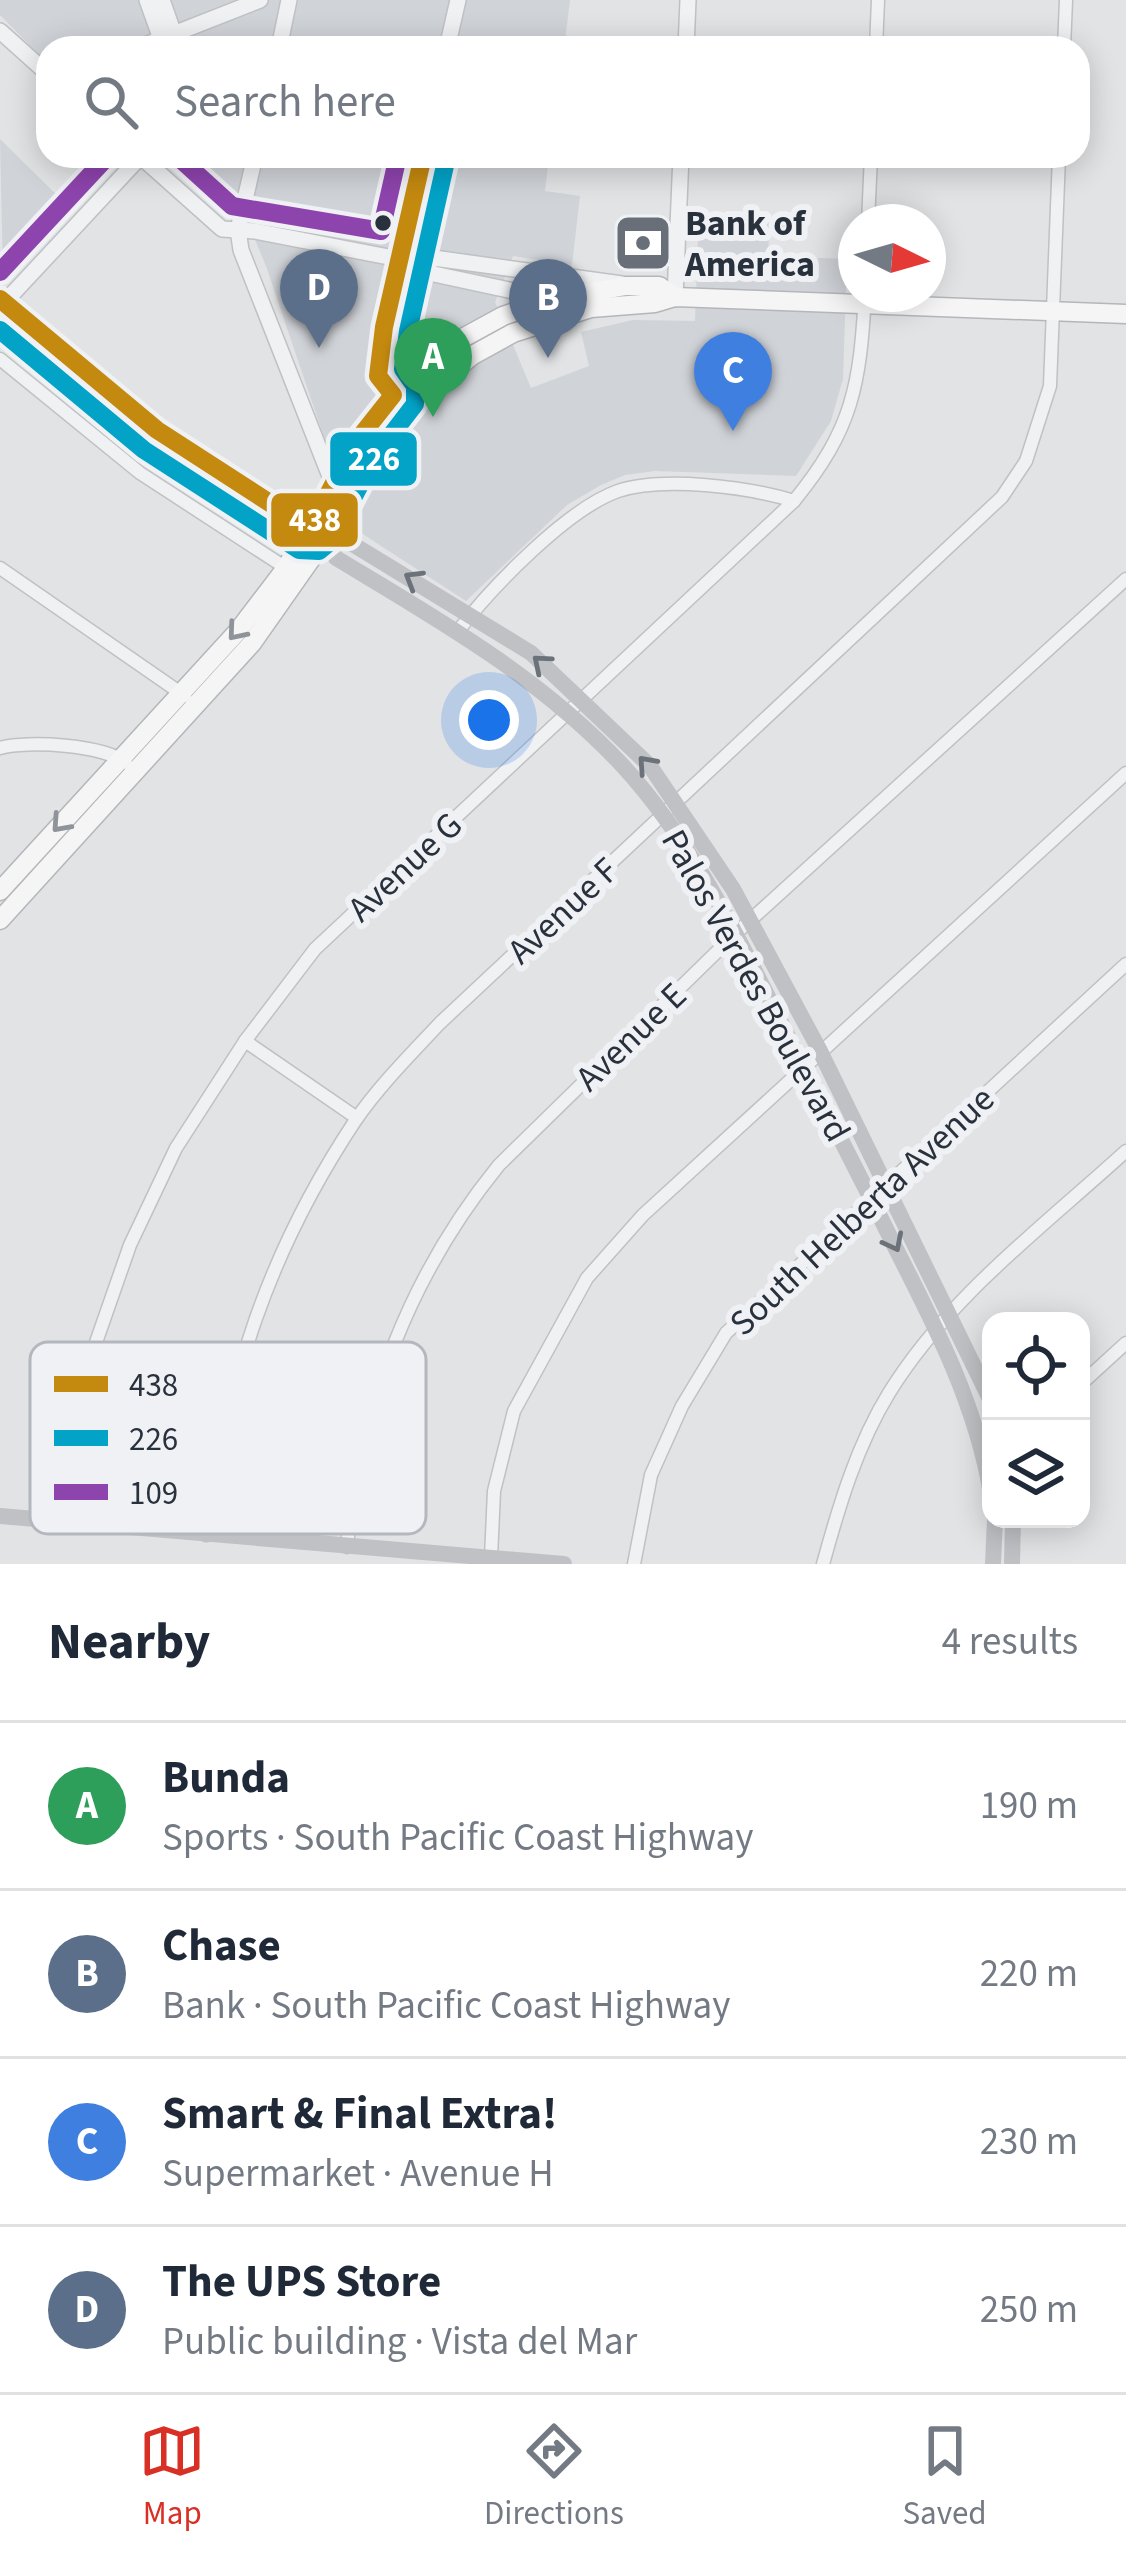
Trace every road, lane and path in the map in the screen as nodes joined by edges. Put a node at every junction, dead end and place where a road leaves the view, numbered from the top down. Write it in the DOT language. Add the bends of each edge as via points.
graph roads {
  1 [pos="147,0"];
  2 [pos="162,0"];
  3 [pos="260,0"];
  4 [pos="290,0"];
  5 [pos="458,0"];
  6 [pos="688,0"];
  7 [pos="878,0"];
  8 [pos="1066,0"];
  9 [pos="0,32"];
  10 [pos="168,36"];
  11 [pos="282,36"];
  12 [pos="450,36"];
  13 [pos="686,36"];
  14 [pos="876,36"];
  15 [pos="1064,36"];
  16 [pos="36,64"];
  17 [pos="129,168"];
  18 [pos="154,168"];
  19 [pos="252,168"];
  20 [pos="420,168"];
  21 [pos="680,168"];
  22 [pos="870,168"];
  23 [pos="1058,168"];
  24 [pos="869,204"];
  25 [pos="238,230"];
  26 [pos="399,260"];
  27 [pos="626,286"];
  28 [pos="675,296"];
  29 [pos="551,299"];
  30 [pos="838,299"];
  31 [pos="2,301"];
  32 [pos="946,304"];
  33 [pos="1052,311"];
  34 [pos="863,312"];
  35 [pos="1126,314"];
  36 [pos="564,316"];
  37 [pos="0,359"];
  38 [pos="394,395"];
  39 [pos="378,443"];
  40 [pos="333,484"];
  41 [pos="794,501"];
  42 [pos="318,534"];
  43 [pos="0,568"];
  44 [pos="286,568"];
  45 [pos="1126,579"];
  46 [pos="471,614"];
  47 [pos="458,631"];
  48 [pos="189,699"];
  49 [pos="583,699"];
  50 [pos="567,712"];
  51 [pos="0,734"];
  52 [pos="21,742"];
  53 [pos="0,748"];
  54 [pos="127,764"];
  55 [pos="1126,773"];
  56 [pos="671,809"];
  57 [pos="0,891"];
  58 [pos="0,920"];
  59 [pos="748,921"];
  60 [pos="734,934"];
  61 [pos="1126,964"];
  62 [pos="245,1041"];
  63 [pos="820,1051"];
  64 [pos="803,1066"];
  65 [pos="357,1118"];
  66 [pos="1126,1151"];
  67 [pos="887,1182"];
  68 [pos="870,1197"];
  69 [pos="950,1312"];
  70 [pos="936,1331"];
  71 [pos="96,1342"];
  72 [pos="246,1342"];
  73 [pos="394,1342"];
  74 [pos="1126,1342"];
  75 [pos="1090,1376"];
  76 [pos="982,1381"];
  77 [pos="982,1441"];
  78 [pos="0,1516"];
  79 [pos="30,1519"];
  80 [pos="995,1528"];
  81 [pos="1013,1528"];
  82 [pos="194,1534"];
  83 [pos="349,1534"];
  84 [pos="206,1535"];
  85 [pos="347,1546"];
  86 [pos="491,1557"];
  87 [pos="438,1560"];
  88 [pos="564,1564"];
  89 [pos="634,1564"];
  90 [pos="823,1564"];
  91 [pos="993,1564"];
  92 [pos="1012,1564"];
  1 -- 10 [label="street"];
  2 -- 10 [label="street"];
  3 -- 10 [label="street"];
  4 -- 11 [label="street"];
  5 -- 12 [label="street"];
  6 -- 13 [label="street"];
  7 -- 14 [label="street"];
  8 -- 15 [label="street"];
  9 -- 16 [label="street"];
  17 -- 31 [label="street"];
  18 -- 25 [label="street" via="222,229"];
  19 -- 25 [label="street"];
  20 -- 26 [label="street"];
  21 -- 28 [label="street"];
  22 -- 24 [label="street"];
  23 -- 33 [label="street, Avenue F"];
  25 -- 26 [label="street"];
  25 -- 40 [label="street"];
  26 -- 27 [label="street" via="419,256"];
  26 -- 29 [label="street"];
  26 -- 38 [label="street" via="378,376"];
  27 -- 28 [label="main road" via="659,286"];
  27 -- 29 [label="main road"];
  28 -- 30 [label="main road"];
  28 -- 36 [label="main road"];
  29 -- 36 [label="street"];
  29 -- 38 [label="main road" via="459,340"];
  31 -- 42 [label="main road, Palos Verdes Boulevard" via="157,430"];
  32 -- 33 [label="main road"];
  33 -- 35 [label="main road"];
  33 -- 56 [label="street, Avenue F" via="1041,419 1002,496"];
  34 -- 41 [label="street, Avenue G" via="849,412"];
  36 -- 39 [label="main road" via="473,355"];
  37 -- 44 [label="street" via="140,473"];
  38 -- 39 [label="main road" via="398,407 375,434"];
  38 -- 40 [label="main road"];
  39 -- 42 [label="main road"];
  40 -- 42 [label="main road"];
  41 -- 46 [label="street" via="727,489 620,490 562,524"];
  41 -- 49 [label="street, Avenue G"];
  42 -- 44 [label="main road"];
  46 -- 42 [label="main road, Palos Verdes Boulevard, one-way" via="349,542"];
  42 -- 47 [label="main road, Palos Verdes Boulevard" via="336,558"];
  42 -- 48 [label="main road" via="259,634"];
  43 -- 48 [label="street"];
  44 -- 48 [label="main road, one-way"];
  45 -- 59 [label="street, Avenue E"];
  46 -- 47 [label="street"];
  49 -- 46 [label="main road, Palos Verdes Boulevard, one-way"];
  47 -- 50 [label="main road, Palos Verdes Boulevard"];
  48 -- 54 [label="main road"];
  49 -- 50 [label="street, Avenue G"];
  56 -- 49 [label="main road, Palos Verdes Boulevard, one-way" via="650,766"];
  50 -- 56 [label="main road, Palos Verdes Boulevard"];
  50 -- 62 [label="street, Avenue G" via="315,949"];
  51 -- 52 [label="street"];
  52 -- 53 [label="street"];
  52 -- 54 [label="street"];
  54 -- 57 [label="main road, one-way"];
  54 -- 58 [label="main road"];
  55 -- 63 [label="street"];
  56 -- 59 [label="main road, Palos Verdes Boulevard" via="726,877"];
  56 -- 60 [label="main road, Palos Verdes Boulevard"];
  56 -- 65 [label="street, Avenue F" via="440,1023"];
  59 -- 60 [label="street, Avenue E"];
  59 -- 63 [label="main road, Palos Verdes Boulevard"];
  60 -- 64 [label="main road, Palos Verdes Boulevard"];
  60 -- 73 [label="street, Avenue E" via="499,1165 455,1223"];
  61 -- 67 [label="street, South Helberta Avenue"];
  62 -- 65 [label="street"];
  62 -- 71 [label="street, Avenue G" via="176,1148"];
  63 -- 64 [label="street"];
  63 -- 67 [label="main road, Palos Verdes Boulevard"];
  64 -- 68 [label="main road, Palos Verdes Boulevard"];
  64 -- 86 [label="street" via="587,1278 514,1411 494,1491"];
  65 -- 72 [label="street, Avenue F" via="292,1227"];
  66 -- 69 [label="street"];
  67 -- 68 [label="street, South Helberta Avenue"];
  67 -- 69 [label="main road, Palos Verdes Boulevard"];
  68 -- 70 [label="main road, Palos Verdes Boulevard, one-way"];
  68 -- 89 [label="street, South Helberta Avenue" via="726,1333 651,1475"];
  69 -- 70 [label="street"];
  69 -- 76 [label="main road, Palos Verdes Boulevard"];
  70 -- 77 [label="main road, Palos Verdes Boulevard"];
  70 -- 90 [label="street" via="889,1394 844,1487"];
  74 -- 75 [label="street"];
  78 -- 79 [label="main road"];
  80 -- 91 [label="main road"];
  81 -- 92 [label="main road"];
  82 -- 84 [label="main road"];
  83 -- 85 [label="street, Avenue E"];
  84 -- 85 [label="main road"];
  85 -- 87 [label="main road"];
  86 -- 87 [label="main road"];
  86 -- 88 [label="main road"];
}
